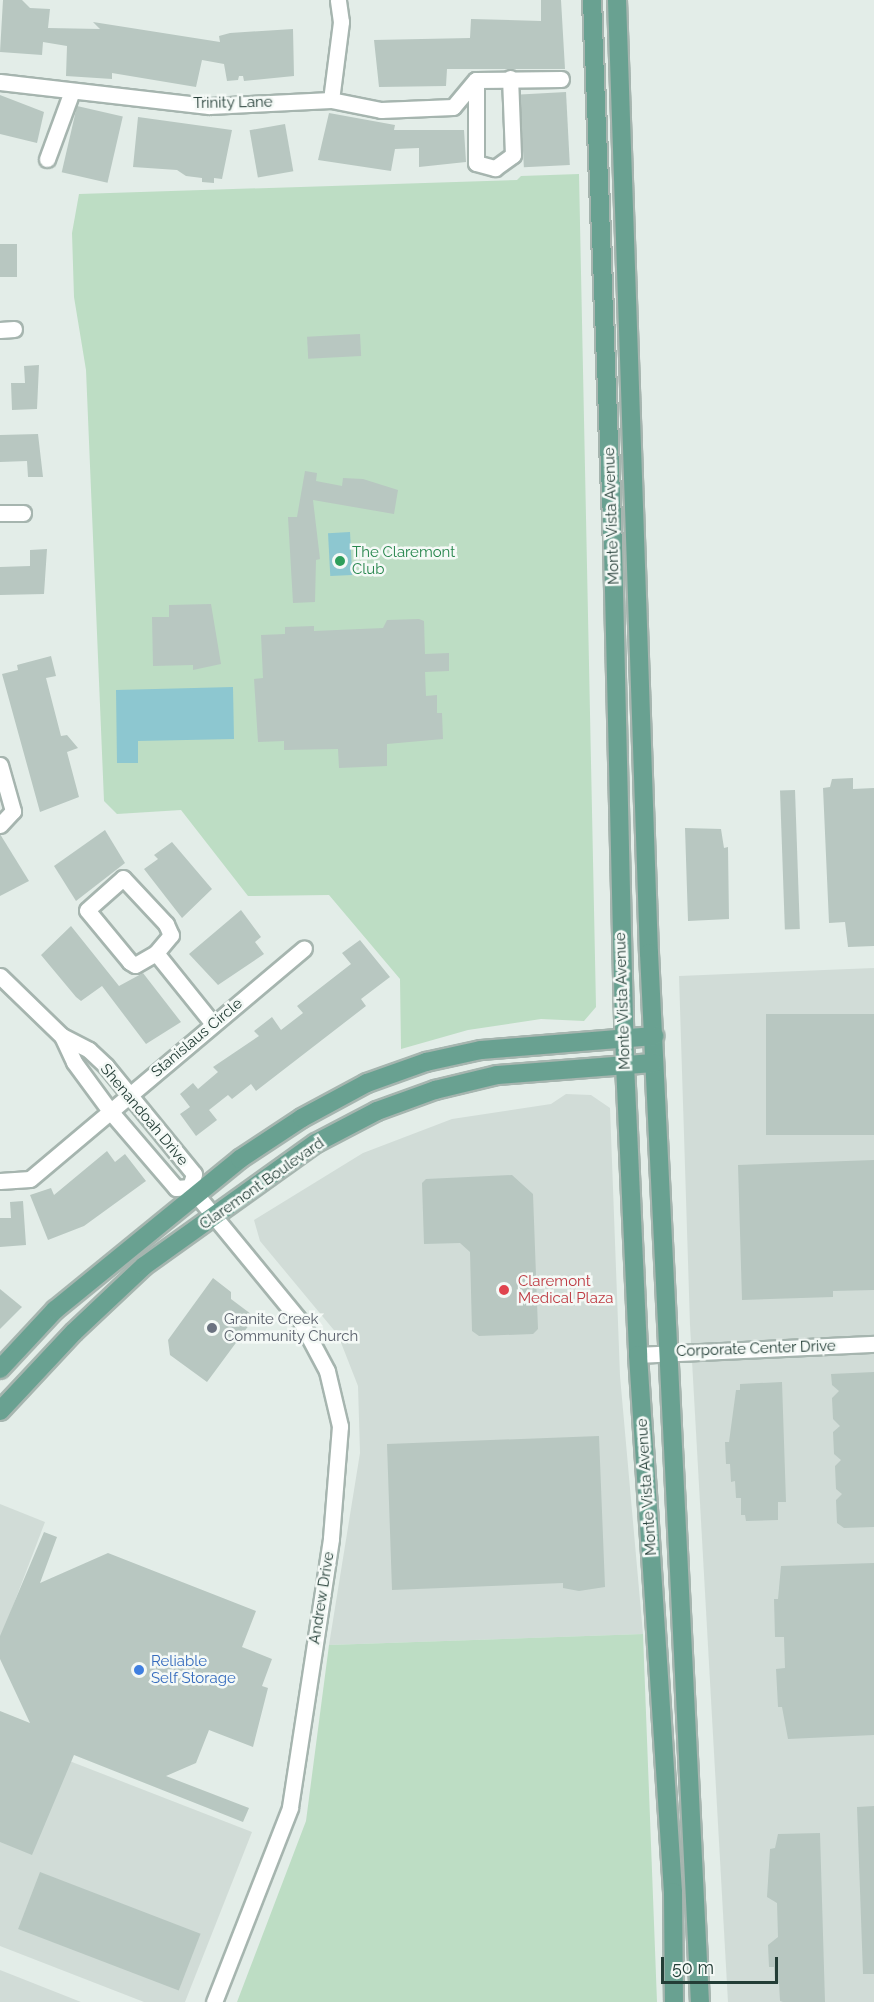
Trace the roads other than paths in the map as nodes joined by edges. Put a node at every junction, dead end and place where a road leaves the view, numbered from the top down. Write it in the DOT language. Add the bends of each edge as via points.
graph roads {
  1 [pos="338,0"];
  2 [pos="592,0"];
  3 [pos="616,0"];
  4 [pos="510,78"];
  5 [pos="561,79"];
  6 [pos="476,80"];
  7 [pos="0,82"];
  8 [pos="72,91"];
  9 [pos="331,100"];
  10 [pos="48,159"];
  11 [pos="0,513"];
  12 [pos="23,513"];
  13 [pos="0,765"];
  14 [pos="0,825"];
  15 [pos="304,948"];
  16 [pos="156,953"];
  17 [pos="0,976"];
  18 [pos="213,1024"];
  19 [pos="62,1036"];
  20 [pos="654,1036"];
  21 [pos="624,1038"];
  22 [pos="654,1063"];
  23 [pos="625,1065"];
  24 [pos="129,1095"];
  25 [pos="110,1111"];
  26 [pos="0,1181"];
  27 [pos="193,1191"];
  28 [pos="215,1217"];
  29 [pos="874,1344"];
  30 [pos="670,1352"];
  31 [pos="638,1354"];
  32 [pos="0,1368"];
  33 [pos="0,1411"];
  34 [pos="214,2002"];
  35 [pos="674,2002"];
  36 [pos="700,2002"];
  1 -- 9 [label="street" via="341,22"];
  2 -- 21 [label="main road, Monte Vista Avenue" via="613,547"];
  3 -- 20 [label="main road, Monte Vista Avenue"];
  4 -- 5 [label="street"];
  4 -- 6 [label="street"];
  4 -- 6 [label="street" via="513,155 495,168 476,164"];
  6 -- 9 [label="street, Trinity Lane" via="453,107 381,110"];
  7 -- 8 [label="street, Trinity Lane"];
  8 -- 9 [label="street, Trinity Lane" via="209,105"];
  8 -- 10 [label="street"];
  11 -- 12 [label="street"];
  13 -- 14 [label="street" via="13,811"];
  15 -- 18 [label="street, Stanislaus Circle"];
  16 -- 16 [label="street" via="171,935 169,930 123,878 87,910 130,962 135,965"];
  16 -- 18 [label="street"];
  17 -- 19 [label="street, Shenandoah Drive"];
  18 -- 24 [label="street, Stanislaus Circle"];
  19 -- 24 [label="street, Shenandoah Drive" via="89,1050"];
  19 -- 25 [label="street, Shenandoah Drive" via="74,1062"];
  20 -- 21 [label="main road, Claremont Boulevard"];
  20 -- 22 [label="main road, Monte Vista Avenue"];
  21 -- 23 [label="main road, Monte Vista Avenue"];
  21 -- 27 [label="main road, Claremont Boulevard" via="481,1050 426,1062 366,1083 302,1118"];
  22 -- 23 [label="main road, Claremont Boulevard"];
  22 -- 30 [label="main road, Monte Vista Avenue"];
  23 -- 28 [label="main road, Claremont Boulevard" via="497,1075 435,1090 376,1111 316,1143"];
  23 -- 31 [label="main road, Monte Vista Avenue"];
  24 -- 25 [label="street, Stanislaus Circle"];
  24 -- 27 [label="street, Shenandoah Drive" via="194,1174"];
  25 -- 26 [label="street, Stanislaus Circle" via="30,1179"];
  25 -- 27 [label="street, Shenandoah Drive" via="176,1188"];
  27 -- 28 [label="street, Andrew Drive"];
  27 -- 32 [label="main road, Claremont Boulevard" via="55,1310"];
  28 -- 33 [label="main road, Claremont Boulevard" via="144,1266 74,1332"];
  28 -- 34 [label="street, Andrew Drive" via="301,1322 327,1371 340,1426 333,1527 290,1808"];
  29 -- 30 [label="street, Corporate Center Drive"];
  30 -- 31 [label="street, Corporate Center Drive"];
  30 -- 36 [label="main road, Monte Vista Avenue"];
  31 -- 35 [label="main road, Monte Vista Avenue" via="673,1892"];
}
